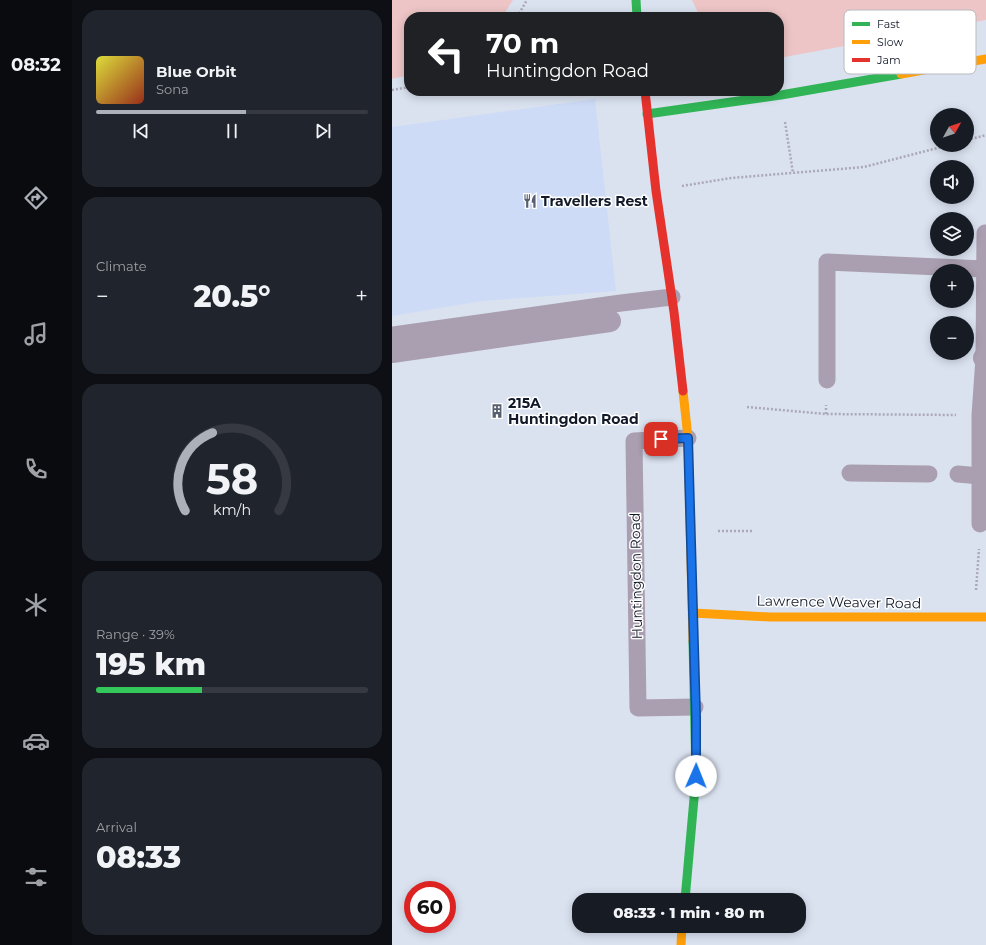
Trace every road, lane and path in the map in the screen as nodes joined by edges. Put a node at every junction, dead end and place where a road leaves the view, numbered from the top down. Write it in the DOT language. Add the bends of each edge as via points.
graph roads {
  1 [pos="527,0"];
  2 [pos="636,0"];
  3 [pos="520,12"];
  4 [pos="637,12"];
  5 [pos="986,59"];
  6 [pos="976,61"];
  7 [pos="898,74"];
  8 [pos="404,88"];
  9 [pos="392,90"];
  10 [pos="784,93"];
  11 [pos="645,96"];
  12 [pos="768,96"];
  13 [pos="781,96"];
  14 [pos="647,114"];
  15 [pos="986,135"];
  16 [pos="974,138"];
  17 [pos="930,150"];
  18 [pos="793,173"];
  19 [pos="656,191"];
  20 [pos="985,232"];
  21 [pos="984,269"];
  22 [pos="672,297"];
  23 [pos="610,321"];
  24 [pos="392,335"];
  25 [pos="392,352"];
  26 [pos="985,358"];
  27 [pos="827,380"];
  28 [pos="747,407"];
  29 [pos="980,415"];
  30 [pos="688,438"];
  31 [pos="850,474"];
  32 [pos="929,474"];
  33 [pos="958,474"];
  34 [pos="980,476"];
  35 [pos="980,524"];
  36 [pos="690,531"];
  37 [pos="752,531"];
  38 [pos="692,613"];
  39 [pos="974,617"];
  40 [pos="986,617"];
  41 [pos="695,707"];
  42 [pos="686,893"];
  43 [pos="682,933"];
  44 [pos="681,945"];
  1 -- 3 [label="path"];
  2 -- 4 [label="main road"];
  5 -- 6 [label="main road"];
  7 -- 10 [label="main road"];
  8 -- 9 [label="path"];
  11 -- 14 [label="main road"];
  12 -- 14 [label="main road"];
  13 -- 18 [label="path"];
  14 -- 19 [label="main road"];
  15 -- 16 [label="path"];
  17 -- 18 [label="path" via="864,167"];
  18 -- 19 [label="path" via="731,178"];
  19 -- 22 [label="main road"];
  20 -- 21 [label="lane"];
  21 -- 26 [label="lane"];
  21 -- 27 [label="lane" via="827,262"];
  22 -- 24 [label="lane"];
  22 -- 30 [label="main road"];
  23 -- 25 [label="street"];
  26 -- 29 [label="lane"];
  28 -- 29 [label="path" via="826,414"];
  29 -- 34 [label="lane"];
  30 -- 36 [label="main road"];
  30 -- 41 [label="lane, Huntingdon Road" via="634,440 638,708"];
  31 -- 32 [label="lane"];
  33 -- 34 [label="lane"];
  34 -- 35 [label="lane"];
  35 -- 39 [label="path"];
  36 -- 37 [label="path"];
  36 -- 38 [label="main road"];
  38 -- 39 [label="main road, Lawrence Weaver Road" via="770,617"];
  38 -- 41 [label="main road"];
  39 -- 40 [label="main road, Lawrence Weaver Road"];
  41 -- 42 [label="main road" via="696,776"];
  43 -- 44 [label="main road"];
}
